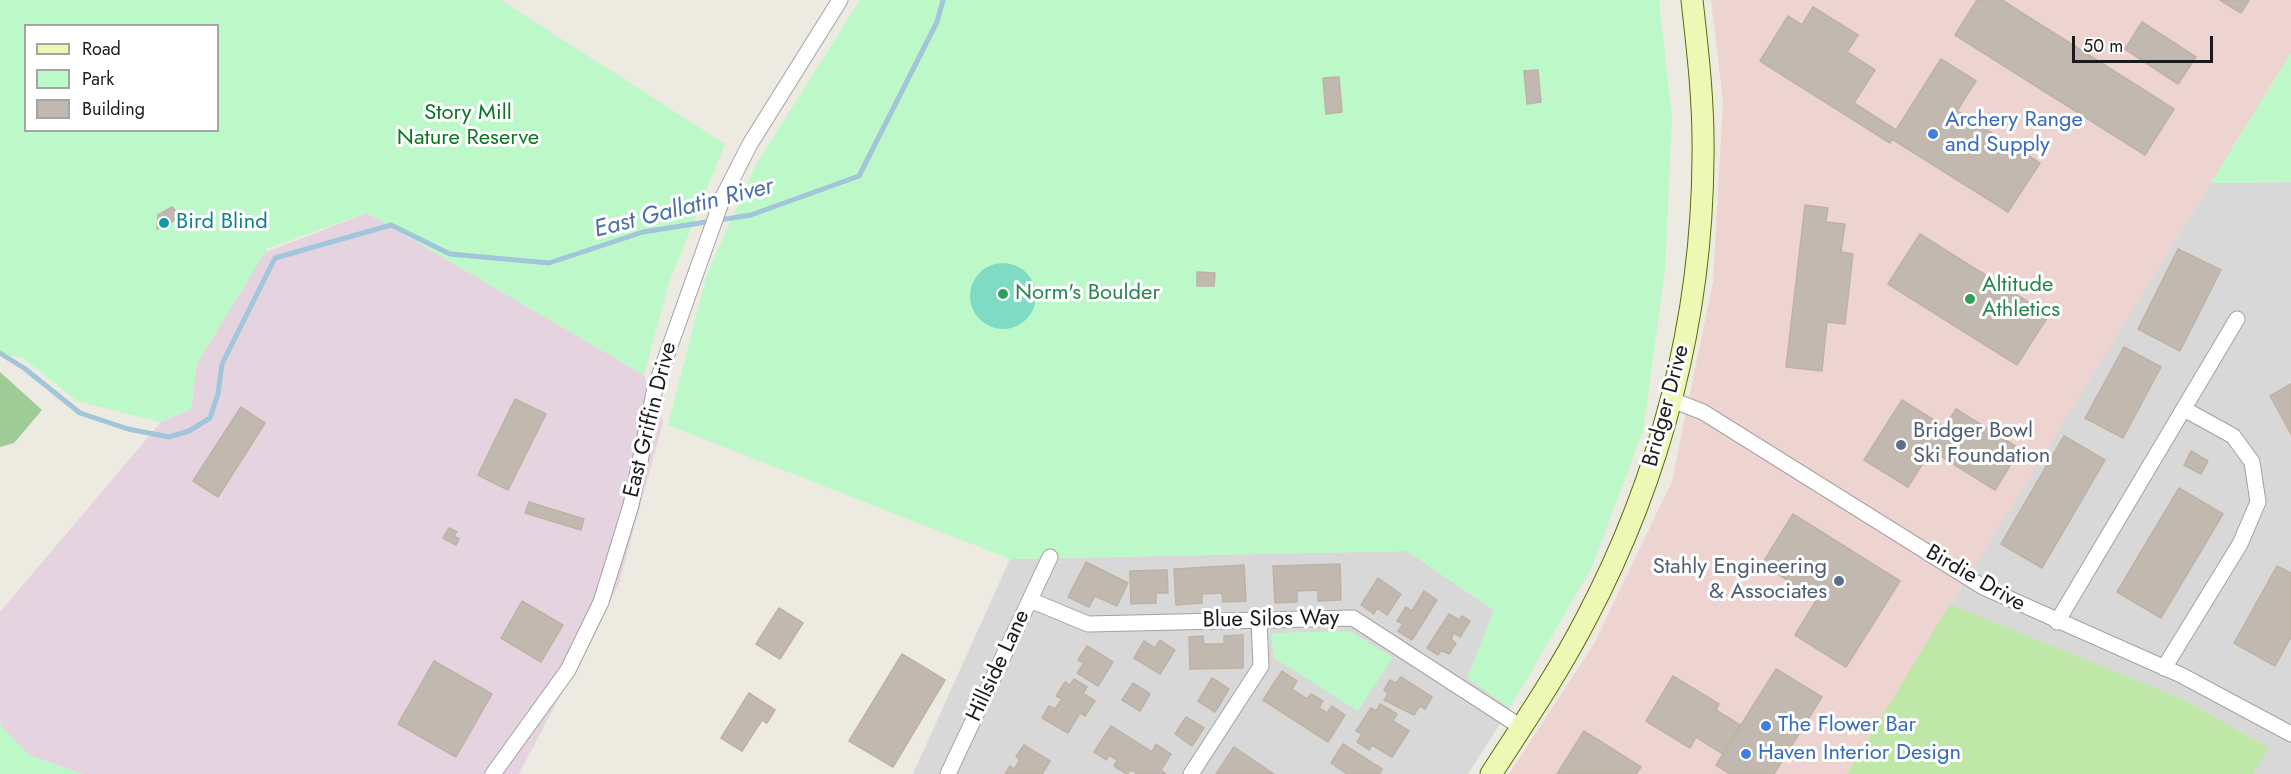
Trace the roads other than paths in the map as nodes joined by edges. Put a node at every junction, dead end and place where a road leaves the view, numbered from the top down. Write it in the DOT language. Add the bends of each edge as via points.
graph roads {
  1 [pos="840,0"];
  2 [pos="1692,0"];
  3 [pos="2237,319"];
  4 [pos="1672,400"];
  5 [pos="2184,409"];
  6 [pos="1050,557"];
  7 [pos="1030,600"];
  8 [pos="1259,620"];
  9 [pos="2057,622"];
  10 [pos="2164,668"];
  11 [pos="1521,727"];
  12 [pos="2291,734"];
  13 [pos="493,774"];
  14 [pos="948,774"];
  15 [pos="1191,774"];
  16 [pos="1491,774"];
  1 -- 13 [label="street, East Griffin Drive" via="750,144 723,197 654,388 631,505 602,602 568,670"];
  2 -- 4 [label="main road, Bridger Drive" via="1702,116 1702,198 1689,322"];
  3 -- 5 [label="street"];
  4 -- 9 [label="street, Birdie Drive" via="1703,412 1983,587"];
  4 -- 11 [label="main road, Bridger Drive" via="1641,498 1615,560 1569,650"];
  5 -- 9 [label="street"];
  5 -- 10 [label="street" via="2233,436 2252,462 2258,502 2240,544"];
  6 -- 7 [label="street, Hillside Lane"];
  7 -- 8 [label="street, Blue Silos Way" via="1088,624"];
  7 -- 14 [label="street, Hillside Lane"];
  8 -- 11 [label="street, Blue Silos Way" via="1353,618"];
  8 -- 15 [label="street" via="1261,666"];
  9 -- 10 [label="street, Birdie Drive"];
  10 -- 12 [label="street, Birdie Drive"];
  11 -- 16 [label="main road, Bridger Drive"];
}
